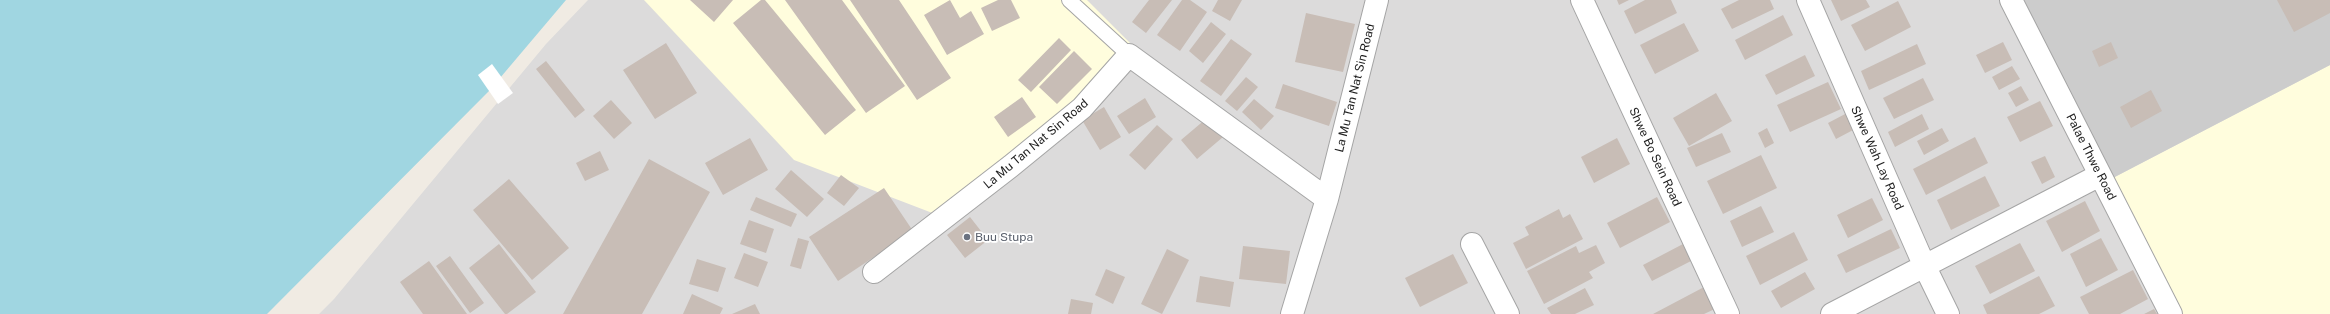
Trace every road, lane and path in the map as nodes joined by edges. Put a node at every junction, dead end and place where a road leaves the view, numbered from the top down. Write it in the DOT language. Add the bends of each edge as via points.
graph roads {
  1 [pos="1069,0"];
  2 [pos="1377,0"];
  3 [pos="1582,0"];
  4 [pos="1808,0"];
  5 [pos="2011,0"];
  6 [pos="1129,55"];
  7 [pos="2100,175"];
  8 [pos="1327,199"];
  9 [pos="1472,244"];
  10 [pos="1925,267"];
  11 [pos="874,272"];
  12 [pos="1292,314"];
  13 [pos="1508,314"];
  14 [pos="1728,314"];
  15 [pos="1832,314"];
  16 [pos="1948,314"];
  17 [pos="2171,314"];
  1 -- 6 [label="lane"];
  2 -- 8 [label="street, La Mu Tan Nat Sin Road"];
  3 -- 14 [label="street, Shwe Bo Sein Road"];
  4 -- 10 [label="street, Shwe Wah Lay Road"];
  5 -- 7 [label="street, Palae Thwe Road"];
  6 -- 8 [label="street"];
  6 -- 11 [label="street, La Mu Tan Nat Sin Road" via="1082,108"];
  7 -- 10 [label="street"];
  7 -- 17 [label="street, Palae Thwe Road"];
  8 -- 12 [label="street, La Mu Tan Nat Sin Road"];
  9 -- 13 [label="street"];
  10 -- 15 [label="street"];
  10 -- 16 [label="street, Shwe Wah Lay Road"];
}
